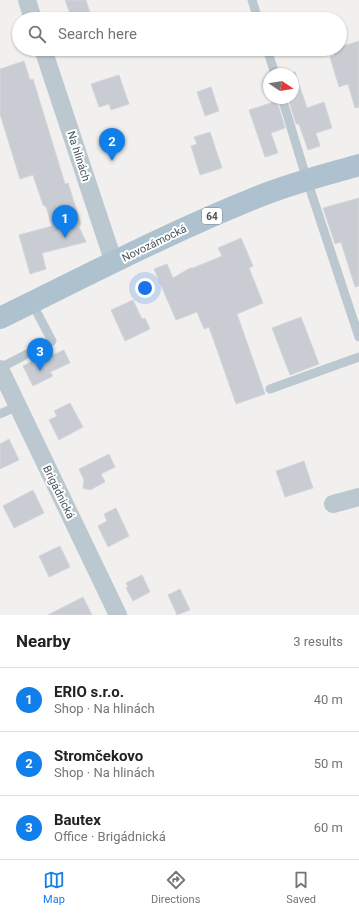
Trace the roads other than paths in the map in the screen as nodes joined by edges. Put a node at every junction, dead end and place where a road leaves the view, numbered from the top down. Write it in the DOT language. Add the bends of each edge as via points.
graph roads {
  1 [pos="27,0"];
  2 [pos="252,0"];
  3 [pos="31,12"];
  4 [pos="256,12"];
  5 [pos="45,56"];
  6 [pos="269,56"];
  7 [pos="273,68"];
  8 [pos="284,104"];
  9 [pos="359,165"];
  10 [pos="307,180"];
  11 [pos="114,263"];
  12 [pos="32,303"];
  13 [pos="0,318"];
  14 [pos="359,337"];
  15 [pos="359,357"];
  16 [pos="0,368"];
  17 [pos="270,389"];
  18 [pos="18,406"];
  19 [pos="0,414"];
  20 [pos="359,497"];
  21 [pos="334,504"];
  22 [pos="118,615"];
  1 -- 3 [label="street"];
  2 -- 4 [label="lane"];
  5 -- 11 [label="street, Na hlinách"];
  6 -- 7 [label="lane"];
  8 -- 10 [label="lane"];
  9 -- 10 [label="main road, Novozámocká / 64"];
  10 -- 11 [label="main road, Novozámocká / 64" via="256,197"];
  10 -- 14 [label="lane"];
  11 -- 12 [label="main road, Novozámocká / 64"];
  12 -- 13 [label="main road, Novozámocká / 64"];
  12 -- 16 [label="lane" via="52,341"];
  15 -- 17 [label="lane"];
  16 -- 18 [label="street, Brigádnická"];
  18 -- 19 [label="lane"];
  18 -- 22 [label="street, Brigádnická"];
  20 -- 21 [label="street"];
}
